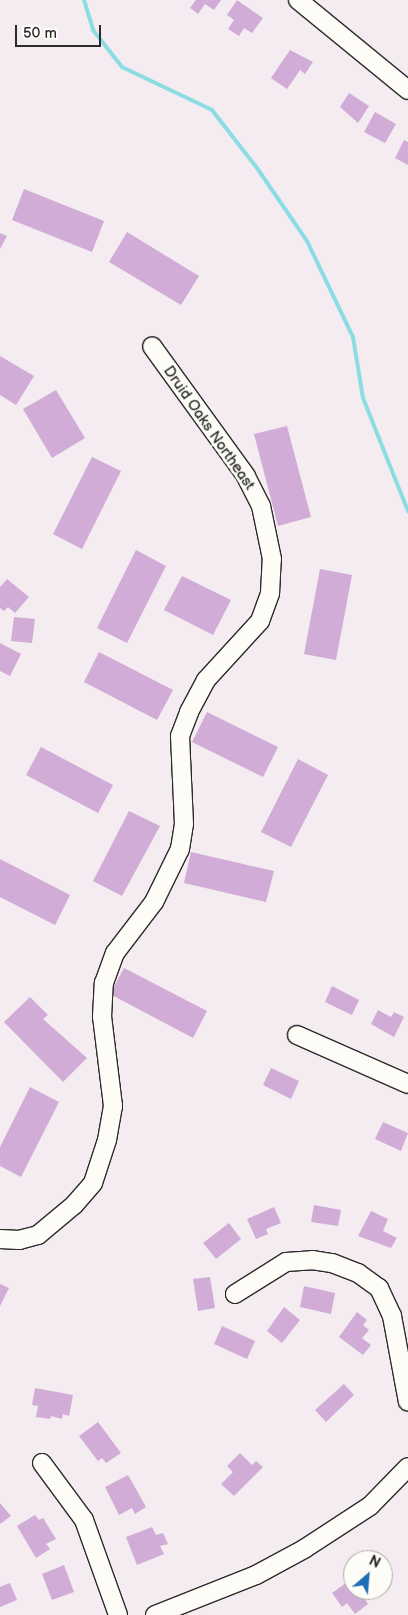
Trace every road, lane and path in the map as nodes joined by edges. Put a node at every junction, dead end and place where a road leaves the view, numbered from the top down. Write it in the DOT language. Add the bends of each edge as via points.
graph roads {
  1 [pos="298,0"];
  2 [pos="408,90"];
  3 [pos="152,346"];
  4 [pos="297,1035"];
  5 [pos="408,1084"];
  6 [pos="0,1239"];
  7 [pos="235,1294"];
  8 [pos="408,1402"];
  9 [pos="42,1464"];
  10 [pos="408,1467"];
  11 [pos="118,1615"];
  12 [pos="155,1615"];
  1 -- 2 [label="street"];
  3 -- 6 [label="street, Druid Oaks Northeast" via="246,476 261,506 272,559 270,593 260,621 206,680 189,712 180,736 184,824 180,849 154,902 115,953 104,983 102,1017 113,1106 107,1140 93,1183 74,1205 38,1235 19,1240"];
  4 -- 5 [label="street"];
  7 -- 8 [label="street" via="286,1262 326,1262 358,1273 379,1288 392,1316"];
  9 -- 11 [label="street" via="84,1520"];
  10 -- 12 [label="street" via="370,1506 304,1549 256,1575"];
}
